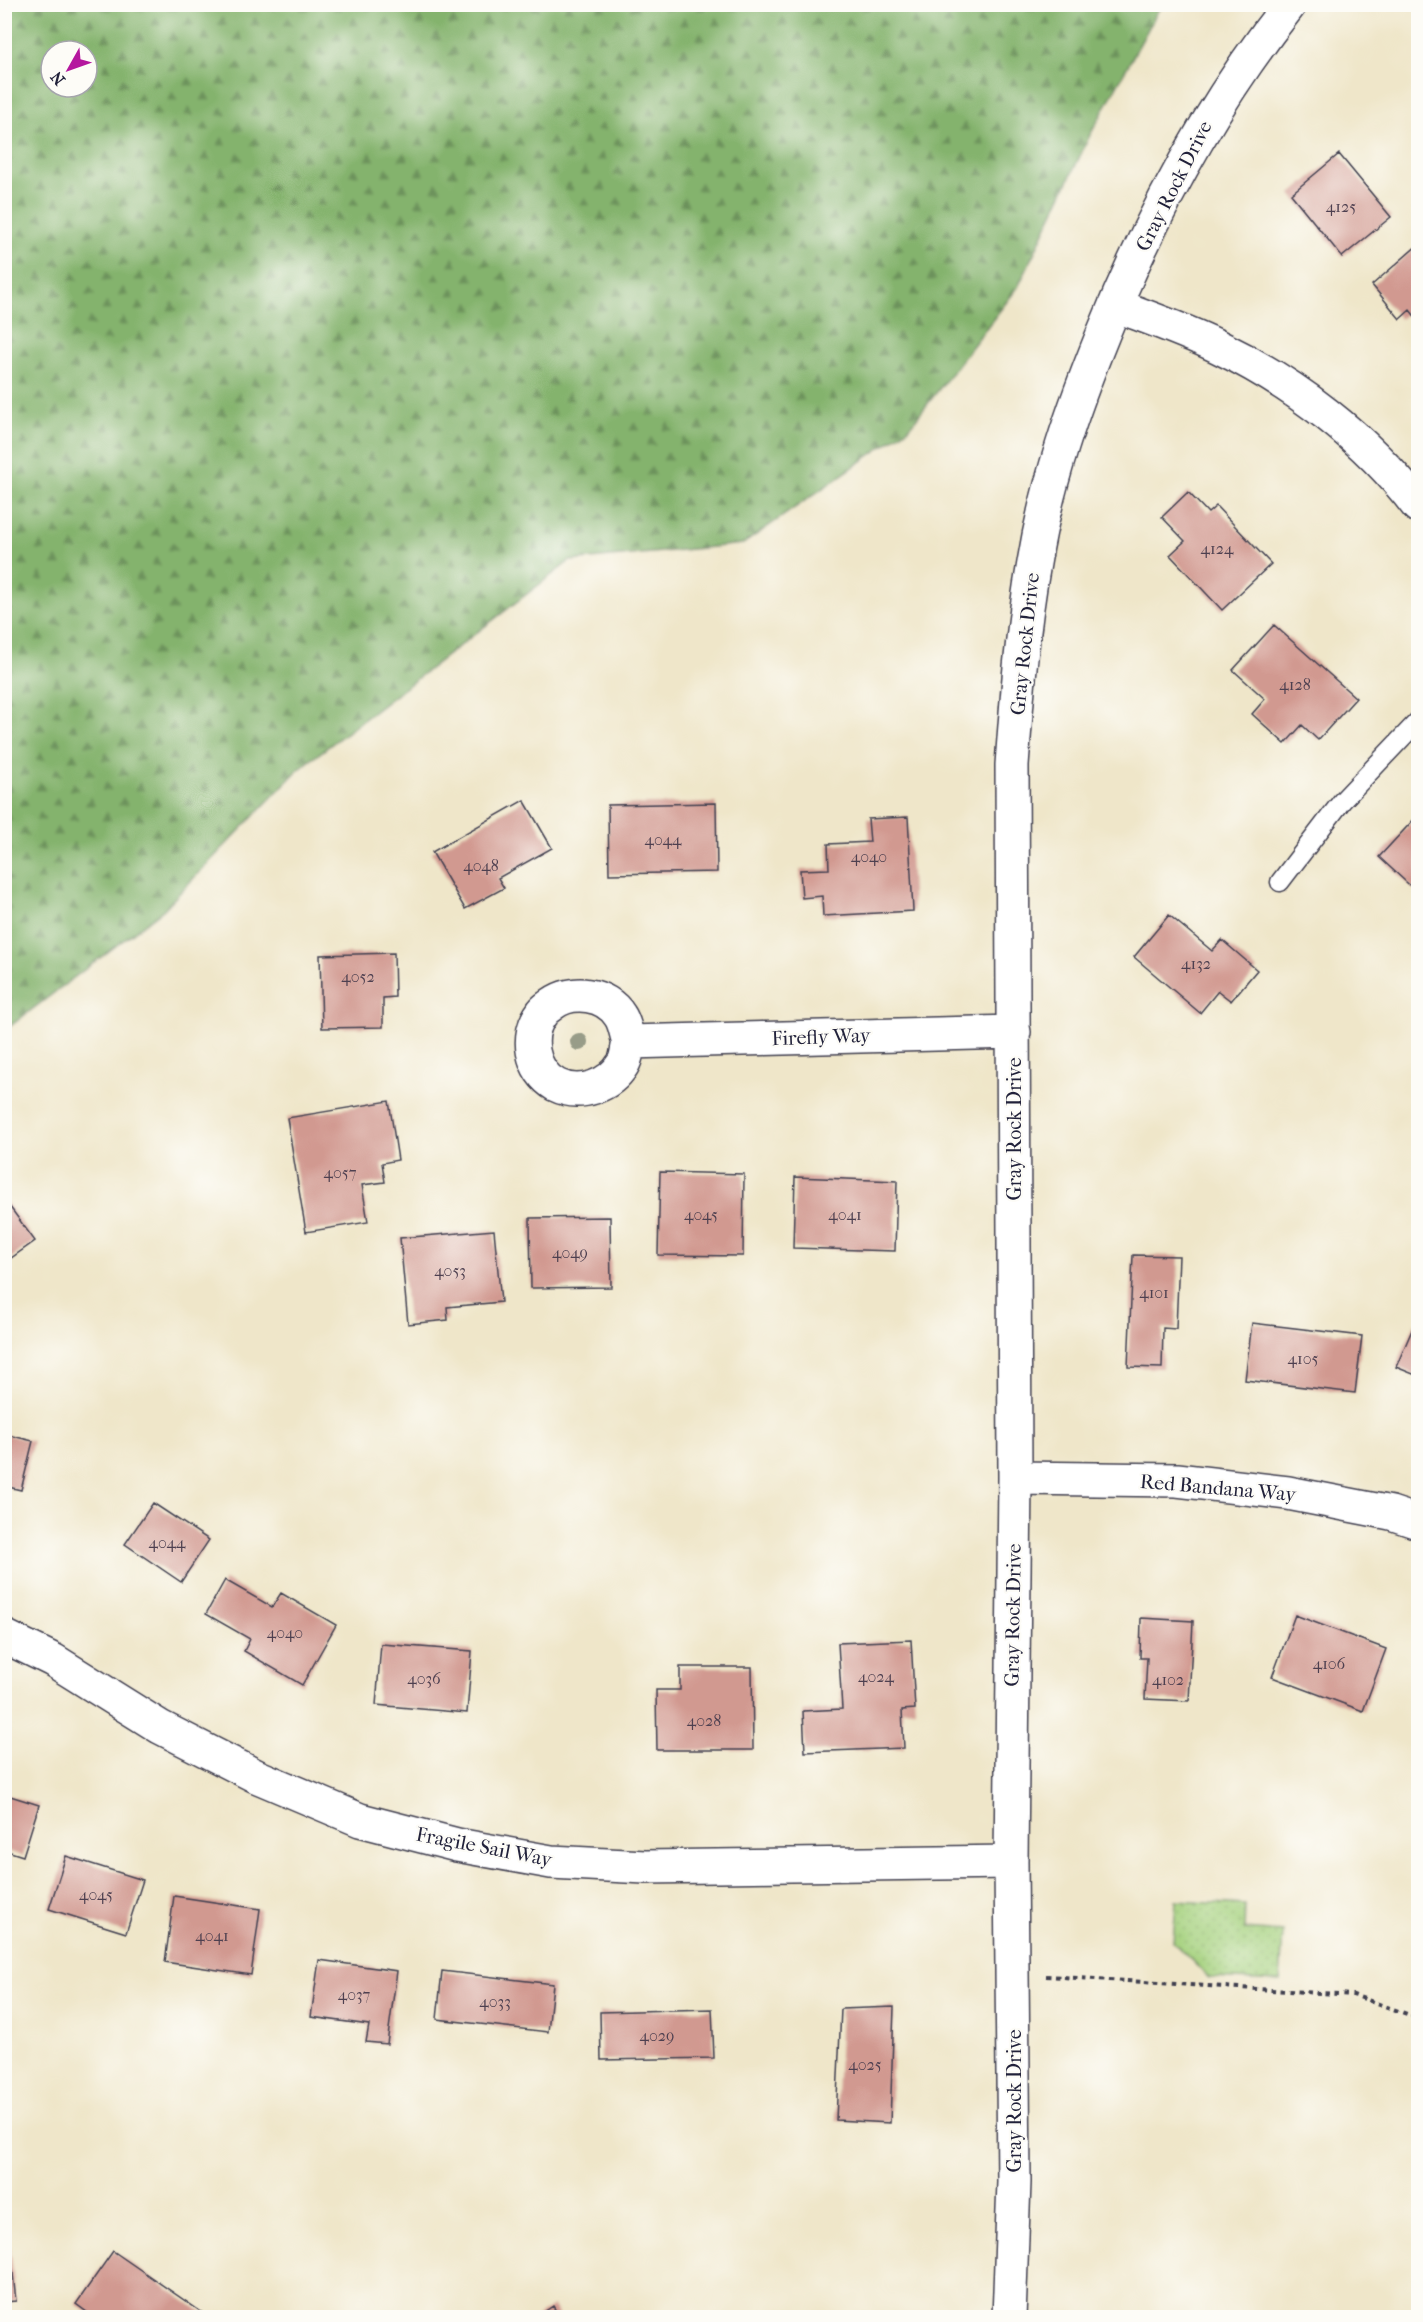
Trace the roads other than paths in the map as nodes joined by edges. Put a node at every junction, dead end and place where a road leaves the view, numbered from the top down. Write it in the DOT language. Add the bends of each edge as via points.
graph roads {
  1 [pos="1290,4"];
  2 [pos="1115,304"];
  3 [pos="1419,506"];
  4 [pos="1419,721"];
  5 [pos="1280,882"];
  6 [pos="1014,1032"];
  7 [pos="629,1042"];
  8 [pos="1014,1478"];
  9 [pos="1419,1522"];
  10 [pos="4,1636"];
  11 [pos="1011,1862"];
  12 [pos="1010,2318"];
  1 -- 2 [label="street, Gray Rock Drive" via="1212,113 1163,198"];
  2 -- 3 [label="street" via="1216,345 1281,381 1334,420"];
  2 -- 6 [label="street, Gray Rock Drive" via="1055,467 1034,561 1021,653 1012,765"];
  4 -- 5 [label="lane" via="1342,801"];
  6 -- 7 [label="street, Firefly Way"];
  6 -- 8 [label="street, Gray Rock Drive"];
  8 -- 9 [label="street, Red Bandana Way" via="1177,1480 1288,1493"];
  8 -- 11 [label="street, Gray Rock Drive"];
  10 -- 11 [label="street, Fragile Sail Way" via="53,1660 160,1727 256,1776 360,1820 457,1845 551,1862 645,1867"];
  11 -- 12 [label="street, Gray Rock Drive" via="1014,2182"];
}
